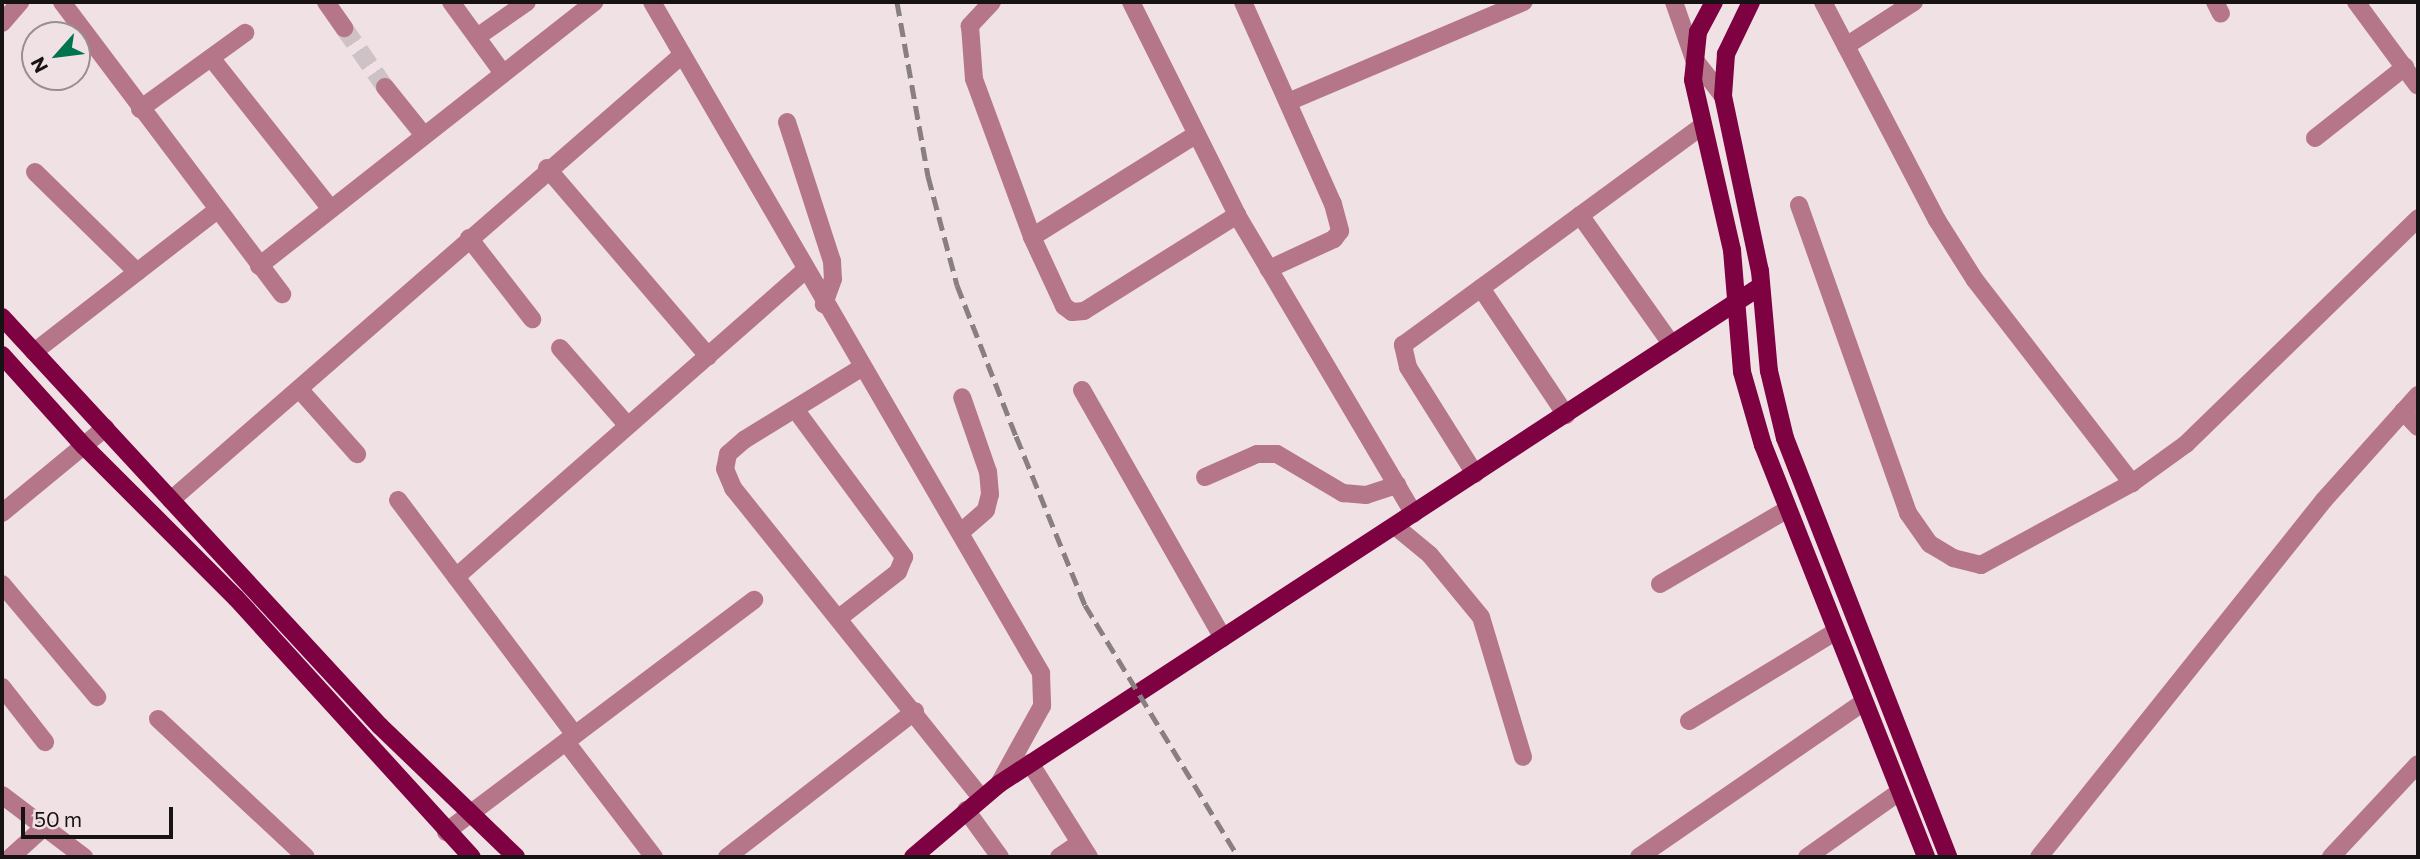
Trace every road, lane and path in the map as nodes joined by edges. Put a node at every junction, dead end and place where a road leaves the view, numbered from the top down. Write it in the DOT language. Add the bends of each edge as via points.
graph roads {
  1 [pos="20,2"];
  2 [pos="62,2"];
  3 [pos="326,2"];
  4 [pos="451,2"];
  5 [pos="527,2"];
  6 [pos="594,2"];
  7 [pos="652,2"];
  8 [pos="992,2"];
  9 [pos="1131,2"];
  10 [pos="1243,2"];
  11 [pos="1524,2"];
  12 [pos="1674,2"];
  13 [pos="1714,2"];
  14 [pos="1751,2"];
  15 [pos="1823,2"];
  16 [pos="1914,2"];
  17 [pos="2356,2"];
  18 [pos="2,23"];
  19 [pos="344,28"];
  20 [pos="245,33"];
  21 [pos="477,37"];
  22 [pos="1846,46"];
  23 [pos="682,55"];
  24 [pos="212,58"];
  25 [pos="1694,59"];
  26 [pos="2404,67"];
  27 [pos="502,72"];
  28 [pos="2418,86"];
  29 [pos="385,87"];
  30 [pos="1723,96"];
  31 [pos="1287,102"];
  32 [pos="140,109"];
  33 [pos="787,122"];
  34 [pos="1701,127"];
  35 [pos="422,134"];
  36 [pos="1195,135"];
  37 [pos="2315,138"];
  38 [pos="547,168"];
  39 [pos="35,172"];
  40 [pos="1799,205"];
  41 [pos="330,208"];
  42 [pos="216,211"];
  43 [pos="1237,215"];
  44 [pos="1580,215"];
  45 [pos="2418,218"];
  46 [pos="1032,237"];
  47 [pos="469,238"];
  48 [pos="259,266"];
  49 [pos="1269,269"];
  50 [pos="805,271"];
  51 [pos="137,272"];
  52 [pos="1761,286"];
  53 [pos="1481,288"];
  54 [pos="282,294"];
  55 [pos="824,304"];
  56 [pos="1734,304"];
  57 [pos="2,317"];
  58 [pos="532,319"];
  59 [pos="1672,345"];
  60 [pos="560,348"];
  61 [pos="34,352"];
  62 [pos="2,355"];
  63 [pos="708,356"];
  64 [pos="861,368"];
  65 [pos="300,390"];
  66 [pos="1082,390"];
  67 [pos="2418,394"];
  68 [pos="962,397"];
  69 [pos="795,409"];
  70 [pos="2403,411"];
  71 [pos="1566,415"];
  72 [pos="628,426"];
  73 [pos="2418,427"];
  74 [pos="105,428"];
  75 [pos="84,446"];
  76 [pos="357,454"];
  77 [pos="1475,474"];
  78 [pos="1205,477"];
  79 [pos="2132,483"];
  80 [pos="1397,485"];
  81 [pos="171,500"];
  82 [pos="398,500"];
  83 [pos="1788,509"];
  84 [pos="2,513"];
  85 [pos="1414,514"];
  86 [pos="1395,526"];
  87 [pos="961,532"];
  88 [pos="456,577"];
  89 [pos="2,584"];
  90 [pos="1660,584"];
  91 [pos="754,600"];
  92 [pos="839,618"];
  93 [pos="1835,632"];
  94 [pos="1223,638"];
  95 [pos="2,687"];
  96 [pos="97,697"];
  97 [pos="1864,702"];
  98 [pos="915,711"];
  99 [pos="158,719"];
  100 [pos="1689,721"];
  101 [pos="571,739"];
  102 [pos="45,742"];
  103 [pos="1523,757"];
  104 [pos="1030,763"];
  105 [pos="2418,764"];
  106 [pos="999,783"];
  107 [pos="1899,792"];
  108 [pos="2,794"];
  109 [pos="981,798"];
  110 [pos="966,810"];
  111 [pos="471,814"];
  112 [pos="43,828"];
  113 [pos="446,832"];
  114 [pos="1085,850"];
  115 [pos="10,857"];
  116 [pos="84,857"];
  117 [pos="306,857"];
  118 [pos="472,857"];
  119 [pos="516,857"];
  120 [pos="654,857"];
  121 [pos="727,857"];
  122 [pos="913,857"];
  123 [pos="1000,857"];
  124 [pos="1059,857"];
  125 [pos="1639,857"];
  126 [pos="1807,857"];
  127 [pos="1926,857"];
  128 [pos="1948,857"];
  129 [pos="2039,857"];
  130 [pos="2331,857"];
  1 -- 18 [label="street"];
  2 -- 32 [label="street"];
  3 -- 19 [label="street"];
  4 -- 21 [label="street"];
  5 -- 21 [label="street"];
  6 -- 27 [label="street"];
  7 -- 23 [label="street"];
  8 -- 46 [label="street" via="970,26 974,79"];
  9 -- 36 [label="street"];
  10 -- 31 [label="street"];
  11 -- 31 [label="street"];
  12 -- 25 [label="street"];
  13 -- 25 [label="main road" via="1702,21"];
  14 -- 30 [label="main road" via="1726,54"];
  15 -- 22 [label="street"];
  16 -- 22 [label="street"];
  17 -- 26 [label="street"];
  20 -- 24 [label="street"];
  21 -- 27 [label="street"];
  22 -- 79 [label="street" via="1937,220 1969,270"];
  23 -- 38 [label="street"];
  23 -- 50 [label="street"];
  24 -- 32 [label="street"];
  24 -- 41 [label="street"];
  25 -- 30 [label="street"];
  25 -- 34 [label="main road"];
  26 -- 28 [label="street"];
  26 -- 37 [label="street"];
  27 -- 35 [label="street"];
  29 -- 35 [label="street"];
  30 -- 52 [label="main road"];
  31 -- 49 [label="street" via="1340,231 1334,239"];
  32 -- 42 [label="street"];
  33 -- 55 [label="street" via="832,261 833,279"];
  34 -- 44 [label="street"];
  34 -- 56 [label="main road" via="1732,250"];
  35 -- 41 [label="street"];
  36 -- 43 [label="street"];
  36 -- 46 [label="street"];
  38 -- 47 [label="street"];
  38 -- 63 [label="street"];
  39 -- 51 [label="street"];
  40 -- 79 [label="street" via="1892,478 1908,513 1930,544 1953,558 1981,565"];
  41 -- 48 [label="street"];
  42 -- 48 [label="street"];
  42 -- 51 [label="street"];
  43 -- 46 [label="street" via="1084,312 1064,306"];
  43 -- 49 [label="street"];
  44 -- 53 [label="street"];
  44 -- 59 [label="street"];
  45 -- 79 [label="street" via="2186,444"];
  47 -- 58 [label="street"];
  47 -- 65 [label="street"];
  48 -- 54 [label="street"];
  49 -- 80 [label="street"];
  50 -- 55 [label="street"];
  50 -- 63 [label="street"];
  51 -- 61 [label="street"];
  52 -- 56 [label="main road"];
  52 -- 128 [label="main road" via="1769,371 1785,438"];
  53 -- 71 [label="street"];
  53 -- 77 [label="street" via="1402,350"];
  55 -- 64 [label="street"];
  56 -- 59 [label="main road"];
  56 -- 83 [label="main road" via="1742,372"];
  57 -- 61 [label="main road"];
  59 -- 71 [label="main road"];
  60 -- 72 [label="street"];
  61 -- 74 [label="main road"];
  62 -- 75 [label="main road"];
  63 -- 72 [label="street"];
  64 -- 69 [label="street"];
  64 -- 87 [label="street"];
  65 -- 76 [label="street"];
  65 -- 81 [label="street"];
  66 -- 94 [label="street"];
  67 -- 70 [label="street"];
  68 -- 87 [label="street" via="988,472 990,495 986,510"];
  69 -- 92 [label="street" via="904,557 898,572"];
  69 -- 92 [label="street" via="744,440 728,454 725,470 733,488"];
  70 -- 73 [label="street"];
  70 -- 129 [label="street" via="2324,500"];
  71 -- 77 [label="main road"];
  72 -- 88 [label="street"];
  74 -- 75 [label="street"];
  74 -- 81 [label="main road"];
  75 -- 84 [label="street"];
  75 -- 113 [label="main road" via="236,598"];
  77 -- 85 [label="main road"];
  78 -- 80 [label="street" via="1257,454 1277,454 1343,493 1366,495"];
  80 -- 85 [label="street"];
  81 -- 111 [label="main road" via="380,726"];
  82 -- 88 [label="street"];
  83 -- 90 [label="street"];
  83 -- 93 [label="main road"];
  85 -- 86 [label="main road"];
  86 -- 94 [label="main road"];
  86 -- 103 [label="street" via="1430,555 1481,617"];
  87 -- 106 [label="street" via="1041,673 1042,706"];
  88 -- 101 [label="street"];
  89 -- 96 [label="street"];
  91 -- 101 [label="street"];
  92 -- 98 [label="street"];
  93 -- 97 [label="main road"];
  93 -- 100 [label="street"];
  94 -- 104 [label="main road"];
  95 -- 102 [label="street"];
  97 -- 107 [label="main road"];
  97 -- 125 [label="street"];
  98 -- 109 [label="street"];
  98 -- 121 [label="street"];
  99 -- 117 [label="street"];
  101 -- 111 [label="street"];
  101 -- 120 [label="street"];
  104 -- 106 [label="main road"];
  104 -- 114 [label="street"];
  105 -- 130 [label="street"];
  106 -- 109 [label="main road"];
  107 -- 126 [label="street"];
  107 -- 127 [label="main road"];
  108 -- 112 [label="street"];
  109 -- 110 [label="main road"];
  110 -- 122 [label="main road"];
  110 -- 123 [label="street"];
  111 -- 113 [label="street"];
  111 -- 119 [label="main road"];
  112 -- 115 [label="street"];
  112 -- 116 [label="street"];
  113 -- 118 [label="main road"];
  114 -- 124 [label="street"];
}
